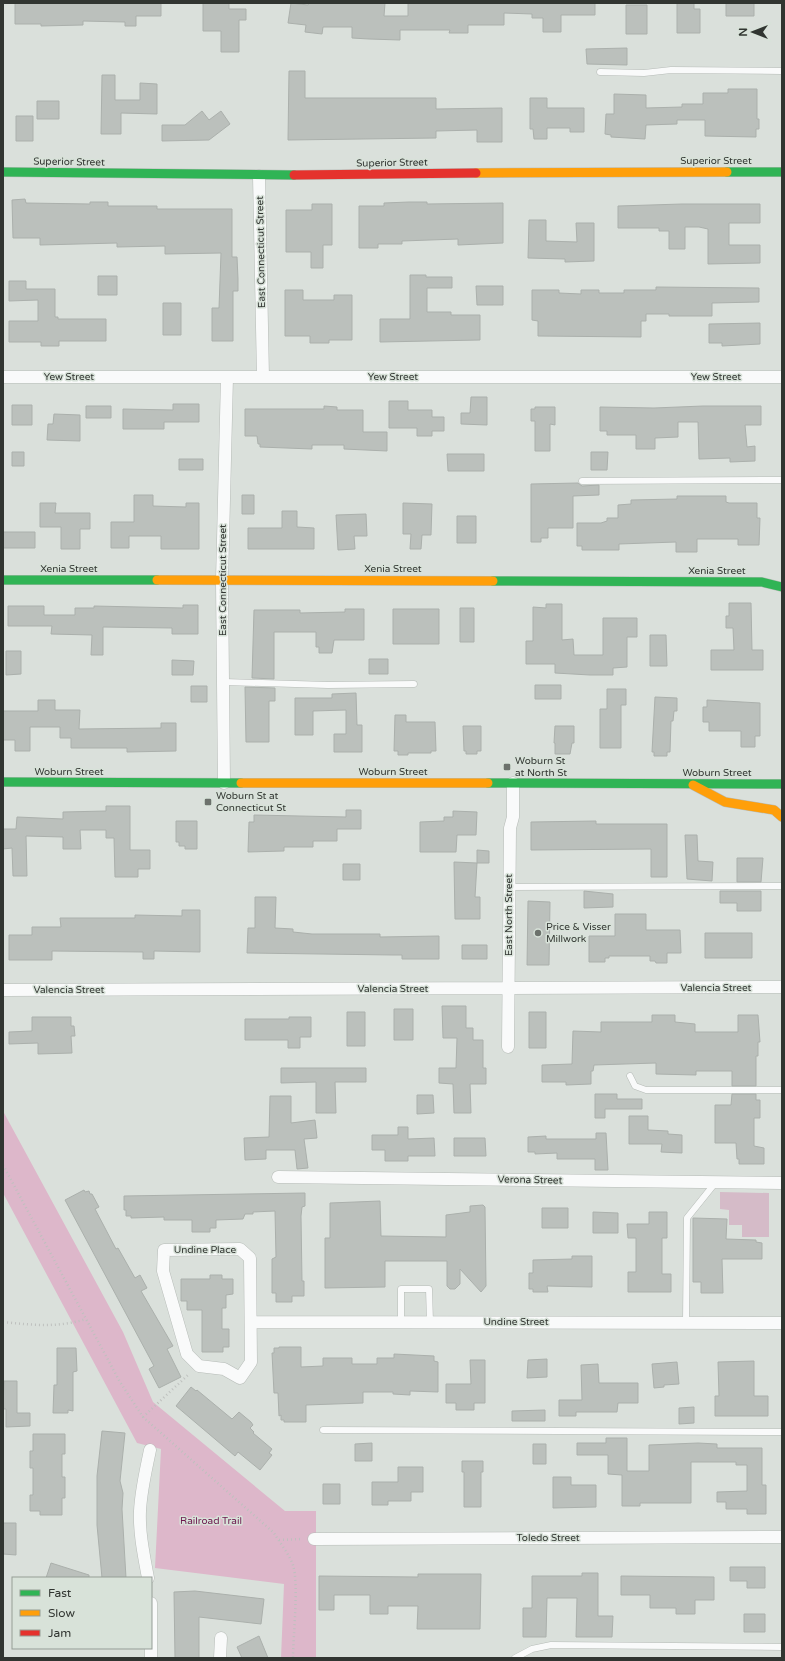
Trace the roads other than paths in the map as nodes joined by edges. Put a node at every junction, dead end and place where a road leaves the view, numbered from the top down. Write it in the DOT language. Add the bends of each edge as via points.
graph roads {
  1 [pos="782,71"];
  2 [pos="600,72"];
  3 [pos="3,172"];
  4 [pos="782,172"];
  5 [pos="259,176"];
  6 [pos="3,377"];
  7 [pos="227,377"];
  8 [pos="263,377"];
  9 [pos="782,377"];
  10 [pos="782,480"];
  11 [pos="582,481"];
  12 [pos="3,580"];
  13 [pos="222,581"];
  14 [pos="782,587"];
  15 [pos="224,682"];
  16 [pos="414,684"];
  17 [pos="3,782"];
  18 [pos="224,783"];
  19 [pos="513,783"];
  20 [pos="691,784"];
  21 [pos="782,784"];
  22 [pos="782,816"];
  23 [pos="782,886"];
  24 [pos="509,887"];
  25 [pos="509,988"];
  26 [pos="782,988"];
  27 [pos="3,990"];
  28 [pos="508,1047"];
  29 [pos="630,1076"];
  30 [pos="782,1090"];
  31 [pos="278,1177"];
  32 [pos="716,1182"];
  33 [pos="782,1183"];
  34 [pos="251,1322"];
  35 [pos="401,1322"];
  36 [pos="430,1322"];
  37 [pos="686,1323"];
  38 [pos="782,1323"];
  39 [pos="324,1430"];
  40 [pos="782,1432"];
  41 [pos="150,1450"];
  42 [pos="782,1537"];
  43 [pos="314,1539"];
  44 [pos="148,1577"];
  45 [pos="221,1638"];
  46 [pos="782,1647"];
  47 [pos="220,1658"];
  48 [pos="516,1658"];
  1 -- 2 [label="lane"];
  3 -- 5 [label="street, Superior Street"];
  4 -- 5 [label="street, Superior Street"];
  5 -- 8 [label="street, East Connecticut Street"];
  6 -- 7 [label="street, Yew Street"];
  7 -- 8 [label="street, Yew Street"];
  7 -- 13 [label="street, East Connecticut Street"];
  8 -- 9 [label="street, Yew Street"];
  10 -- 11 [label="lane"];
  12 -- 13 [label="street, Xenia Street"];
  13 -- 14 [label="street, Xenia Street" via="762,582"];
  13 -- 15 [label="street, East Connecticut Street"];
  15 -- 16 [label="lane"];
  15 -- 18 [label="street, East Connecticut Street"];
  17 -- 18 [label="street, Woburn Street"];
  18 -- 19 [label="street, Woburn Street"];
  19 -- 20 [label="street, Woburn Street"];
  19 -- 24 [label="street, East North Street"];
  20 -- 21 [label="street, Woburn Street"];
  20 -- 22 [label="street" via="724,802 774,810"];
  23 -- 24 [label="lane"];
  24 -- 25 [label="street, East North Street"];
  25 -- 26 [label="street, Valencia Street"];
  25 -- 27 [label="street, Valencia Street"];
  25 -- 28 [label="street, East North Street"];
  29 -- 30 [label="lane" via="635,1086 646,1090"];
  31 -- 32 [label="street, Verona Street"];
  32 -- 33 [label="street, Verona Street"];
  32 -- 37 [label="lane" via="687,1218"];
  34 -- 34 [label="street, Undine Place" via="251,1362 240,1378 224,1368 199,1366 188,1354 163,1271 164,1250 240,1250 250,1258"];
  34 -- 35 [label="street, Undine Street"];
  35 -- 36 [label="street, Undine Street"];
  35 -- 36 [label="lane" via="401,1289 429,1289"];
  36 -- 37 [label="street, Undine Street"];
  37 -- 38 [label="street, Undine Street"];
  39 -- 40 [label="lane"];
  41 -- 44 [label="street" via="140,1510"];
  42 -- 43 [label="street, Toledo Street"];
  45 -- 47 [label="street"];
  46 -- 48 [label="lane" via="551,1645 532,1649"];
}
